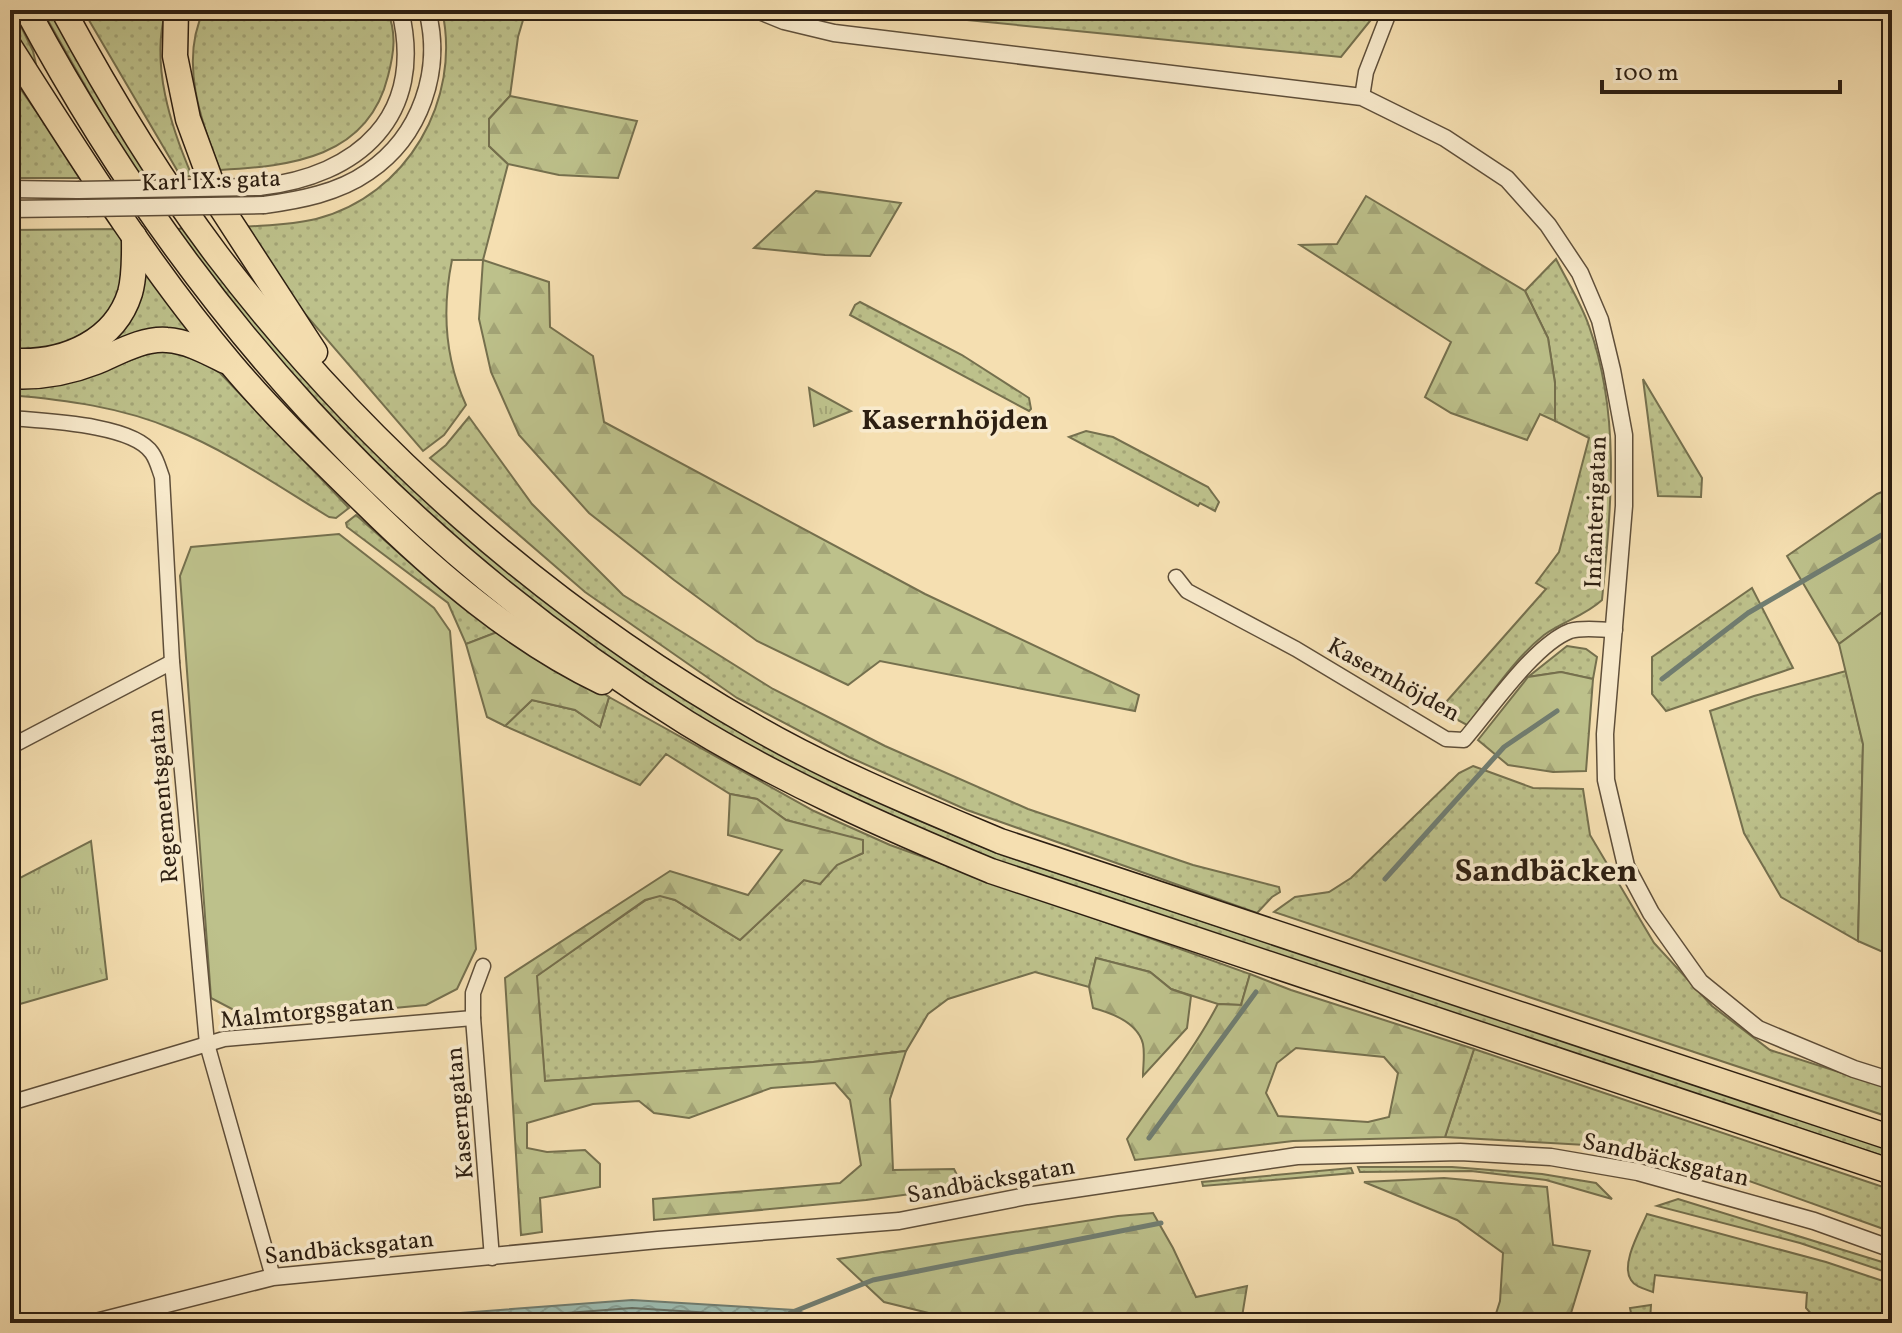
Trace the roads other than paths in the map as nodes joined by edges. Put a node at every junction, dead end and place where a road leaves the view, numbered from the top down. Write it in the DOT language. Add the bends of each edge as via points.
graph roads {
  1 [pos="27,10"];
  2 [pos="63,10"];
  3 [pos="176,10"];
  4 [pos="192,10"];
  5 [pos="400,10"];
  6 [pos="427,10"];
  7 [pos="757,10"];
  8 [pos="1390,10"];
  9 [pos="10,47"];
  10 [pos="180,71"];
  11 [pos="1362,97"];
  12 [pos="10,189"];
  13 [pos="10,209"];
  14 [pos="134,236"];
  15 [pos="10,361"];
  16 [pos="230,363"];
  17 [pos="10,376"];
  18 [pos="10,418"];
  19 [pos="359,420"];
  20 [pos="1176,577"];
  21 [pos="1615,630"];
  22 [pos="172,662"];
  23 [pos="687,723"];
  24 [pos="10,747"];
  25 [pos="483,966"];
  26 [pos="473,1018"];
  27 [pos="207,1044"];
  28 [pos="1892,1081"];
  29 [pos="10,1103"];
  30 [pos="1892,1138"];
  31 [pos="1892,1172"];
  32 [pos="1892,1249"];
  33 [pos="492,1258"];
  34 [pos="273,1277"];
  35 [pos="92,1323"];
  1 -- 23 [label="highway" via="105,146 190,270 301,403 447,546 599,664"];
  2 -- 19 [label="highway" via="132,130 216,253"];
  3 -- 10 [label="highway" via="175,56"];
  4 -- 10 [label="highway"];
  5 -- 12 [label="street, Karl IX:s gata, bridge" via="406,76 394,108 353,156 325,172 259,187"];
  6 -- 13 [label="street, Karl IX:s gata, bridge" via="434,62 419,113 399,143 367,173 334,189 264,205"];
  7 -- 11 [label="street, Infanterigatan" via="834,33"];
  8 -- 11 [label="street"];
  9 -- 14 [label="highway"];
  10 -- 19 [label="highway" via="188,119 220,206"];
  11 -- 21 [label="street, Infanterigatan" via="1445,138 1507,179 1548,225 1580,273 1600,320 1624,435"];
  14 -- 15 [label="highway" via="131,290 121,315 100,338 70,353"];
  14 -- 16 [label="highway"];
  16 -- 17 [label="highway" via="165,339 75,370"];
  16 -- 23 [label="highway" via="283,423 430,564 530,640"];
  18 -- 22 [label="street, Regementsgatan" via="93,426 136,439 152,452 162,477"];
  19 -- 30 [label="highway" via="461,517 579,611 756,727 878,789 1000,841"];
  20 -- 21 [label="street, Kasernhöjden" via="1187,591 1446,739 1464,740 1558,637 1573,630"];
  21 -- 28 [label="street, Infanterigatan" via="1606,780 1626,866 1651,913 1700,982 1758,1029"];
  22 -- 24 [label="street"];
  22 -- 27 [label="street, Regementsgatan"];
  23 -- 31 [label="highway" via="866,818 991,871"];
  25 -- 26 [label="street, Kaserngatan" via="473,993"];
  26 -- 27 [label="street, Malmtorgsgatan"];
  26 -- 33 [label="street, Kaserngatan"];
  27 -- 29 [label="street, Malmtorgsgatan"];
  27 -- 34 [label="street, Regementsgatan"];
  32 -- 33 [label="street, Sandbäcksgatan" via="1814,1221 1638,1172 1551,1157 1460,1152 1297,1156 1027,1196 899,1221"];
  33 -- 34 [label="street, Sandbäcksgatan"];
  34 -- 35 [label="street, Sandbäcksgatan"];
}
